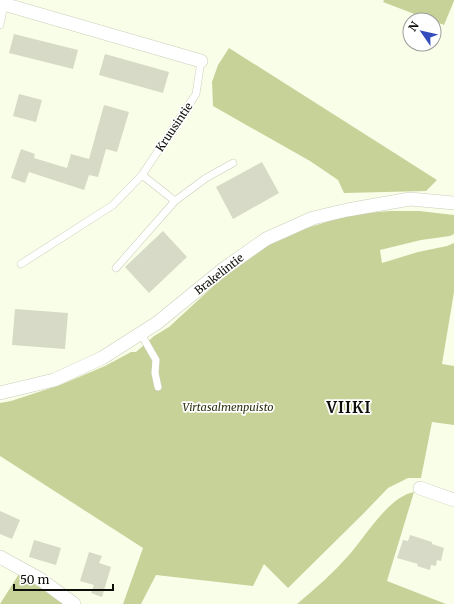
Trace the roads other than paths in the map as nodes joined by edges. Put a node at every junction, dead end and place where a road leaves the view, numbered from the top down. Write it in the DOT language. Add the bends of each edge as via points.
graph roads {
  1 [pos="2,4"];
  2 [pos="0,25"];
  3 [pos="201,61"];
  4 [pos="233,163"];
  5 [pos="142,175"];
  6 [pos="175,201"];
  7 [pos="454,203"];
  8 [pos="21,264"];
  9 [pos="116,268"];
  10 [pos="141,334"];
  11 [pos="158,387"];
  12 [pos="0,393"];
  13 [pos="420,488"];
  14 [pos="454,500"];
  15 [pos="0,557"];
  16 [pos="74,604"];
  1 -- 2 [label="lane"];
  1 -- 3 [label="street, Kruusintie"];
  3 -- 5 [label="lane, Kruusintie" via="196,94"];
  4 -- 6 [label="lane" via="206,178"];
  5 -- 6 [label="lane"];
  5 -- 8 [label="lane, Kruusintie" via="113,205"];
  6 -- 9 [label="lane"];
  7 -- 10 [label="street, Brakelintie" via="410,199 313,218 266,239"];
  10 -- 11 [label="lane" via="156,360"];
  10 -- 12 [label="street, Brakelintie" via="102,358 54,380"];
  13 -- 14 [label="street"];
  15 -- 16 [label="street" via="40,579"];
}
